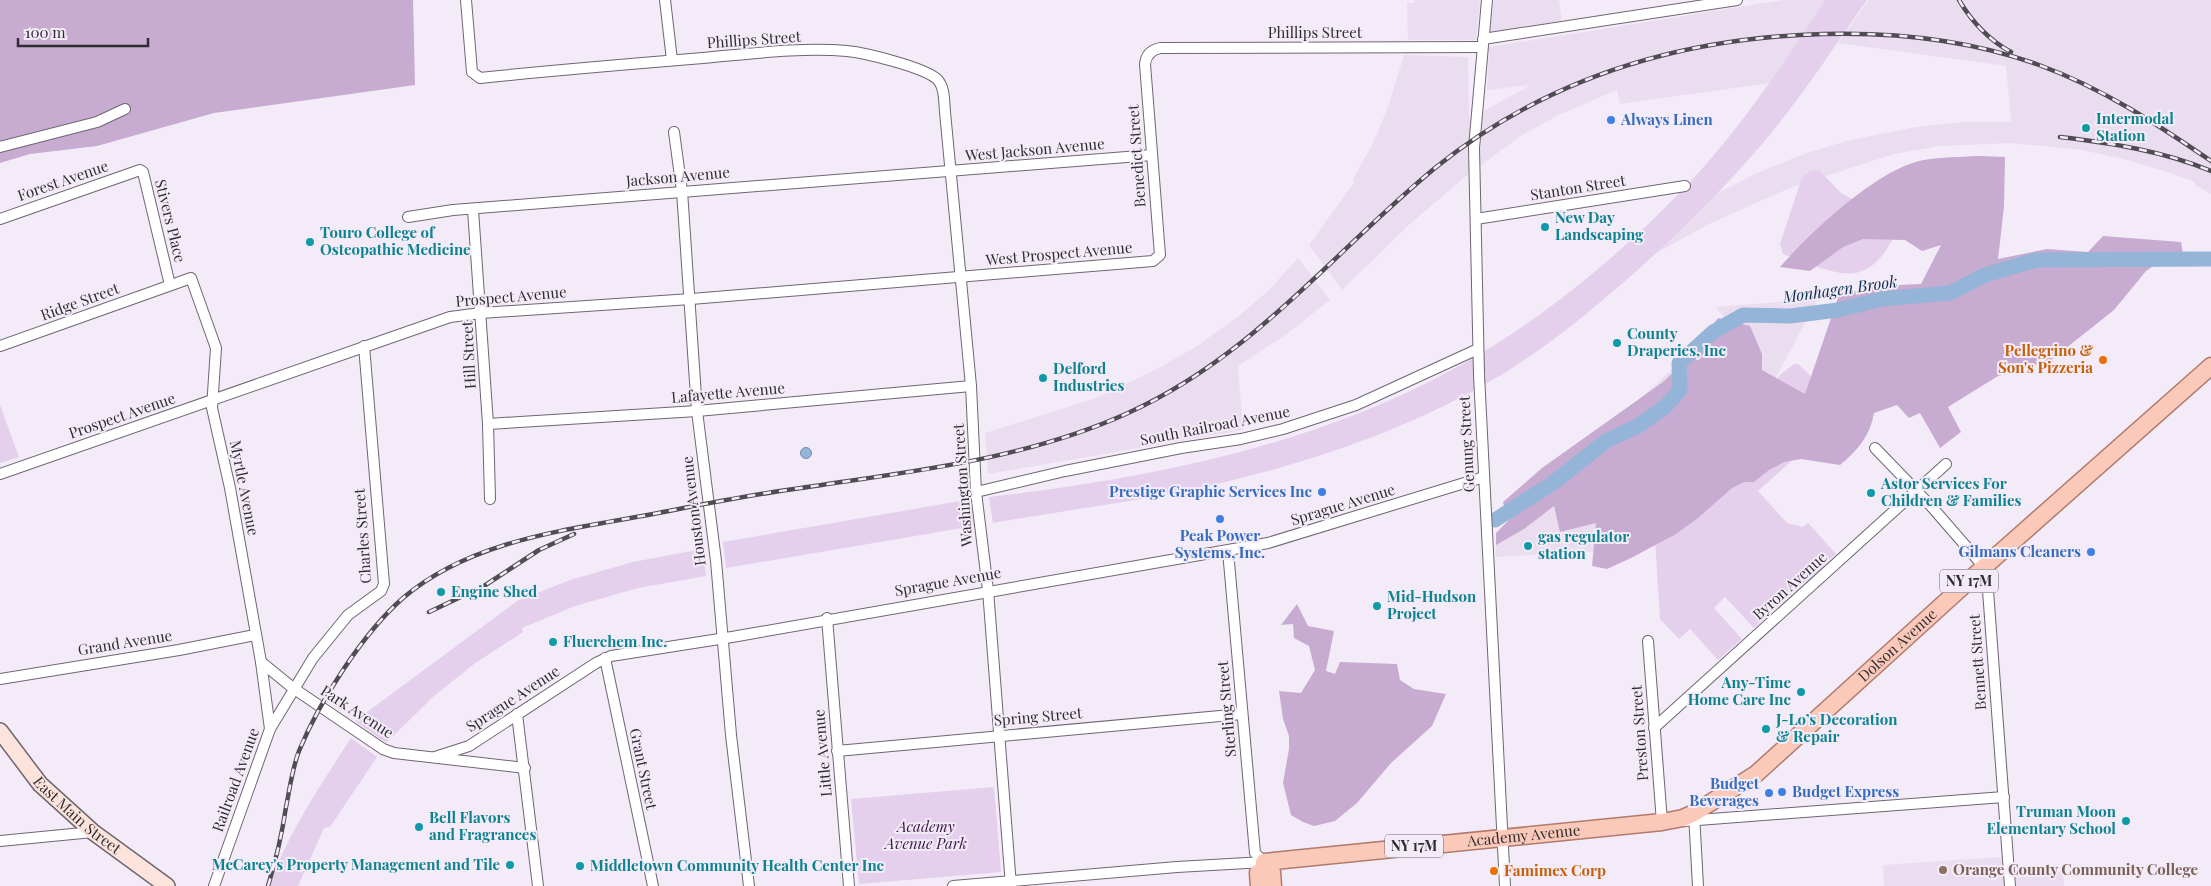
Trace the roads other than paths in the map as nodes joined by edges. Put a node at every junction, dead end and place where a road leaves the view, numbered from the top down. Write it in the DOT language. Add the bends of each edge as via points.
graph roads {
  1 [pos="466,0"];
  2 [pos="666,0"];
  3 [pos="1487,0"];
  4 [pos="1737,0"];
  5 [pos="1483,43"];
  6 [pos="1149,54"];
  7 [pos="672,60"];
  8 [pos="125,109"];
  9 [pos="674,132"];
  10 [pos="0,147"];
  11 [pos="1152,155"];
  12 [pos="136,171"];
  13 [pos="951,172"];
  14 [pos="1685,186"];
  15 [pos="682,191"];
  16 [pos="473,210"];
  17 [pos="408,217"];
  18 [pos="0,219"];
  19 [pos="1476,219"];
  20 [pos="1159,257"];
  21 [pos="960,278"];
  22 [pos="170,285"];
  23 [pos="690,300"];
  24 [pos="481,313"];
  25 [pos="0,346"];
  26 [pos="364,346"];
  27 [pos="1478,349"];
  28 [pos="2211,366"];
  29 [pos="971,386"];
  30 [pos="214,398"];
  31 [pos="697,411"];
  32 [pos="488,424"];
  33 [pos="1875,448"];
  34 [pos="1946,464"];
  35 [pos="0,474"];
  36 [pos="1484,477"];
  37 [pos="976,492"];
  38 [pos="1917,492"];
  39 [pos="490,499"];
  40 [pos="1228,551"];
  41 [pos="1984,567"];
  42 [pos="988,590"];
  43 [pos="827,618"];
  44 [pos="255,635"];
  45 [pos="722,637"];
  46 [pos="1648,641"];
  47 [pos="605,658"];
  48 [pos="261,662"];
  49 [pos="0,678"];
  50 [pos="293,688"];
  51 [pos="517,714"];
  52 [pos="1242,714"];
  53 [pos="1654,728"];
  54 [pos="270,729"];
  55 [pos="0,731"];
  56 [pos="999,736"];
  57 [pos="837,752"];
  58 [pos="435,757"];
  59 [pos="525,768"];
  60 [pos="2004,797"];
  61 [pos="1694,816"];
  62 [pos="1662,822"];
  63 [pos="93,832"];
  64 [pos="1502,838"];
  65 [pos="0,841"];
  66 [pos="1264,866"];
  67 [pos="1011,883"];
  68 [pos="166,886"];
  69 [pos="214,886"];
  70 [pos="538,886"];
  71 [pos="653,886"];
  72 [pos="749,886"];
  73 [pos="849,886"];
  74 [pos="953,886"];
  75 [pos="1259,886"];
  76 [pos="1273,886"];
  77 [pos="1505,886"];
  78 [pos="1698,886"];
  79 [pos="2010,886"];
  1 -- 7 [label="street, Phillips Street" via="472,72 480,78"];
  2 -- 7 [label="street"];
  3 -- 5 [label="street, Genung Street"];
  4 -- 5 [label="street, Phillips Street"];
  5 -- 6 [label="street, Phillips Street" via="1160,48"];
  5 -- 19 [label="street, Genung Street" via="1474,148"];
  6 -- 11 [label="street, Benedict Street" via="1145,64"];
  7 -- 13 [label="street, Phillips Street" via="846,51 888,60 928,74 938,81 943,91"];
  8 -- 10 [label="street" via="97,122"];
  9 -- 15 [label="street, Houston Avenue"];
  11 -- 13 [label="street, West Jackson Avenue"];
  11 -- 20 [label="street, Benedict Street"];
  12 -- 18 [label="street, Forest Avenue"];
  12 -- 22 [label="street, Stivers Place" via="143,172"];
  13 -- 15 [label="street, Jackson Avenue"];
  13 -- 21 [label="street, Washington Street"];
  14 -- 19 [label="street, Stanton Street"];
  15 -- 16 [label="street, Jackson Avenue"];
  15 -- 23 [label="street, Houston Avenue"];
  16 -- 17 [label="street, Jackson Avenue"];
  16 -- 24 [label="street, Hill Street"];
  19 -- 27 [label="street, Genung Street"];
  20 -- 21 [label="street, West Prospect Avenue" via="1149,262"];
  21 -- 23 [label="street, Prospect Avenue"];
  21 -- 29 [label="street, Washington Street"];
  22 -- 25 [label="street, Ridge Street"];
  22 -- 30 [label="street, Myrtle Avenue" via="191,278 193,281 216,348"];
  23 -- 24 [label="street, Prospect Avenue"];
  23 -- 31 [label="street, Houston Avenue"];
  24 -- 26 [label="street, Prospect Avenue" via="450,317"];
  24 -- 32 [label="street, Hill Street"];
  26 -- 30 [label="street, Prospect Avenue"];
  26 -- 50 [label="street, Charles Street" via="384,584 381,591 348,615"];
  27 -- 36 [label="street, Genung Street"];
  27 -- 37 [label="street, South Railroad Avenue" via="1356,405 1283,429"];
  28 -- 41 [label="main road, Dolson Avenue / NY 17M"];
  29 -- 31 [label="street, Lafayette Avenue"];
  29 -- 37 [label="street, Washington Street"];
  30 -- 35 [label="street, Prospect Avenue"];
  30 -- 44 [label="street, Myrtle Avenue" via="212,408 230,488"];
  31 -- 32 [label="street, Lafayette Avenue"];
  31 -- 45 [label="street, Houston Avenue"];
  32 -- 39 [label="street, Hill Street"];
  33 -- 38 [label="street"];
  34 -- 38 [label="street, Byron Avenue"];
  36 -- 40 [label="street, Sprague Avenue" via="1268,543"];
  36 -- 64 [label="street, Genung Street"];
  37 -- 42 [label="street, Washington Street"];
  38 -- 41 [label="street"];
  38 -- 53 [label="street, Byron Avenue"];
  40 -- 42 [label="street, Sprague Avenue"];
  40 -- 52 [label="street, Sterling Street"];
  41 -- 60 [label="street, Bennett Street"];
  41 -- 61 [label="main road, Dolson Avenue / NY 17M" via="1756,774"];
  42 -- 43 [label="street, Sprague Avenue"];
  42 -- 56 [label="street, Washington Street"];
  43 -- 45 [label="street, Sprague Avenue"];
  43 -- 57 [label="street, Little Avenue"];
  44 -- 48 [label="street, Myrtle Avenue"];
  44 -- 49 [label="street, Grand Avenue"];
  45 -- 47 [label="street, Sprague Avenue"];
  45 -- 72 [label="street, Houston Avenue"];
  46 -- 53 [label="street, Preston Street"];
  47 -- 51 [label="street, Sprague Avenue"];
  47 -- 71 [label="street, Grant Street"];
  48 -- 50 [label="street"];
  48 -- 54 [label="street, Myrtle Avenue"];
  50 -- 54 [label="street, Railroad Avenue"];
  50 -- 58 [label="street, Park Avenue" via="383,749"];
  51 -- 58 [label="street, Sprague Avenue" via="469,746"];
  51 -- 59 [label="street"];
  52 -- 56 [label="street, Spring Street"];
  52 -- 66 [label="street, Sterling Street" via="1255,853"];
  53 -- 62 [label="street, Preston Street"];
  54 -- 69 [label="street, Railroad Avenue"];
  55 -- 63 [label="main road, East Main Street" via="40,784"];
  56 -- 57 [label="street, Spring Street"];
  56 -- 67 [label="street, Washington Street"];
  57 -- 73 [label="street, Little Avenue"];
  58 -- 59 [label="street, Park Avenue"];
  59 -- 70 [label="street"];
  60 -- 61 [label="street"];
  60 -- 79 [label="street, Bennett Street"];
  61 -- 62 [label="main road, Dolson Avenue / NY 17M"];
  61 -- 78 [label="street"];
  62 -- 64 [label="main road, Academy Avenue / NY 17M"];
  63 -- 65 [label="street"];
  63 -- 68 [label="main road, East Main Street"];
  64 -- 66 [label="main road, Academy Avenue / NY 17M"];
  64 -- 77 [label="street, Genung Street"];
  66 -- 67 [label="street, Academy Avenue"];
  66 -- 75 [label="main road" via="1258,873"];
  66 -- 76 [label="main road" via="1272,872"];
  67 -- 74 [label="street, Academy Avenue"];
}
